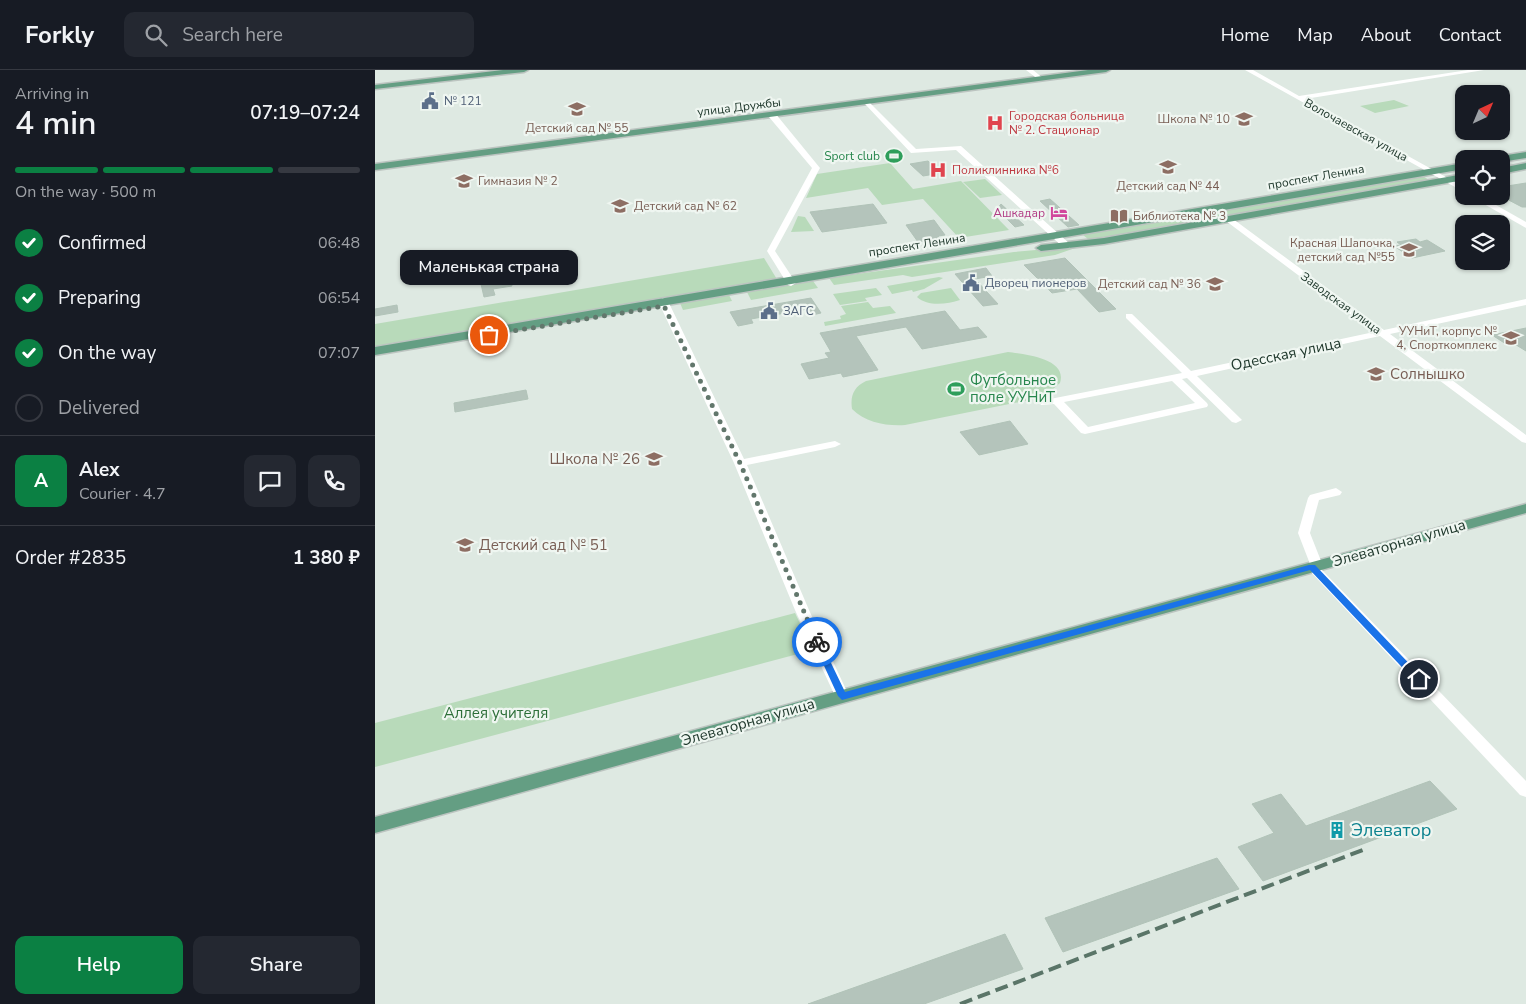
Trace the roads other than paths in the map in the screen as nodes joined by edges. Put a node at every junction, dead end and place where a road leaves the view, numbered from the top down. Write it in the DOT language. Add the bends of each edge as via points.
graph roads {
  1 [pos="524,70"];
  2 [pos="1029,70"];
  3 [pos="1106,70"];
  4 [pos="1248,70"];
  5 [pos="1481,70"];
  6 [pos="1041,79"];
  7 [pos="375,87"];
  8 [pos="1298,98"];
  9 [pos="867,103"];
  10 [pos="771,115"];
  11 [pos="1526,155"];
  12 [pos="1510,158"];
  13 [pos="1526,166"];
  14 [pos="1455,167"];
  15 [pos="375,168"];
  16 [pos="1510,169"];
  17 [pos="1429,171"];
  18 [pos="1455,178"];
  19 [pos="1446,180"];
  20 [pos="1455,185"];
  21 [pos="1490,205"];
  22 [pos="1229,219"];
  23 [pos="1526,225"];
  24 [pos="1057,236"];
  25 [pos="1067,246"];
  26 [pos="790,281"];
  27 [pos="1526,302"];
  28 [pos="663,304"];
  29 [pos="1129,316"];
  30 [pos="1383,333"];
  31 [pos="375,351"];
  32 [pos="375,355"];
  33 [pos="1187,375"];
  34 [pos="1174,377"];
  35 [pos="1057,400"];
  36 [pos="1045,403"];
  37 [pos="1236,420"];
  38 [pos="1526,440"];
  39 [pos="835,444"];
  40 [pos="740,463"];
  41 [pos="1336,492"];
  42 [pos="1526,508"];
  43 [pos="1314,567"];
  44 [pos="842,696"];
  45 [pos="1526,791"];
  46 [pos="375,825"];
  1 -- 7 [label="main road"];
  2 -- 6 [label="street"];
  3 -- 6 [label="main road, улица Дружбы"];
  4 -- 8 [label="street, Волочаевская улица"];
  5 -- 8 [label="street"];
  6 -- 9 [label="main road, улица Дружбы"];
  8 -- 17 [label="street, Волочаевская улица"];
  9 -- 10 [label="main road, улица Дружбы"];
  9 -- 24 [label="street" via="914,151 958,148"];
  10 -- 15 [label="main road, улица Дружбы"];
  10 -- 26 [label="street" via="816,168 771,251"];
  11 -- 12 [label="main road"];
  13 -- 16 [label="main road"];
  14 -- 17 [label="main road, проспект Ленина"];
  17 -- 19 [label="street, Волочаевская улица"];
  17 -- 24 [label="main road, проспект Ленина"];
  18 -- 19 [label="main road, проспект Ленина"];
  19 -- 20 [label="street, Волочаевская улица"];
  19 -- 22 [label="main road, проспект Ленина"];
  21 -- 23 [label="street"];
  22 -- 25 [label="main road, проспект Ленина"];
  22 -- 30 [label="street, Заводская улица"];
  24 -- 25 [label="street"];
  24 -- 26 [label="main road, проспект Ленина"];
  25 -- 26 [label="main road, проспект Ленина" via="949,257"];
  26 -- 28 [label="main road, проспект Ленина"];
  27 -- 30 [label="street, Одесская улица"];
  28 -- 31 [label="main road, проспект Ленина"];
  28 -- 32 [label="main road, проспект Ленина"];
  28 -- 40 [label="street"];
  29 -- 33 [label="street"];
  30 -- 33 [label="street, Одесская улица"];
  30 -- 38 [label="street, Заводская улица"];
  33 -- 34 [label="street, Одесская улица"];
  33 -- 37 [label="street"];
  34 -- 35 [label="street, Одесская улица"];
  34 -- 35 [label="street" via="1203,405 1085,431"];
  35 -- 36 [label="street, Одесская улица"];
  39 -- 40 [label="street"];
  40 -- 44 [label="street"];
  41 -- 43 [label="street" via="1314,498 1304,533"];
  42 -- 43 [label="main road, Элеваторная улица"];
  43 -- 44 [label="main road, Элеваторная улица"];
  43 -- 45 [label="street"];
  44 -- 46 [label="main road, Элеваторная улица"];
}
